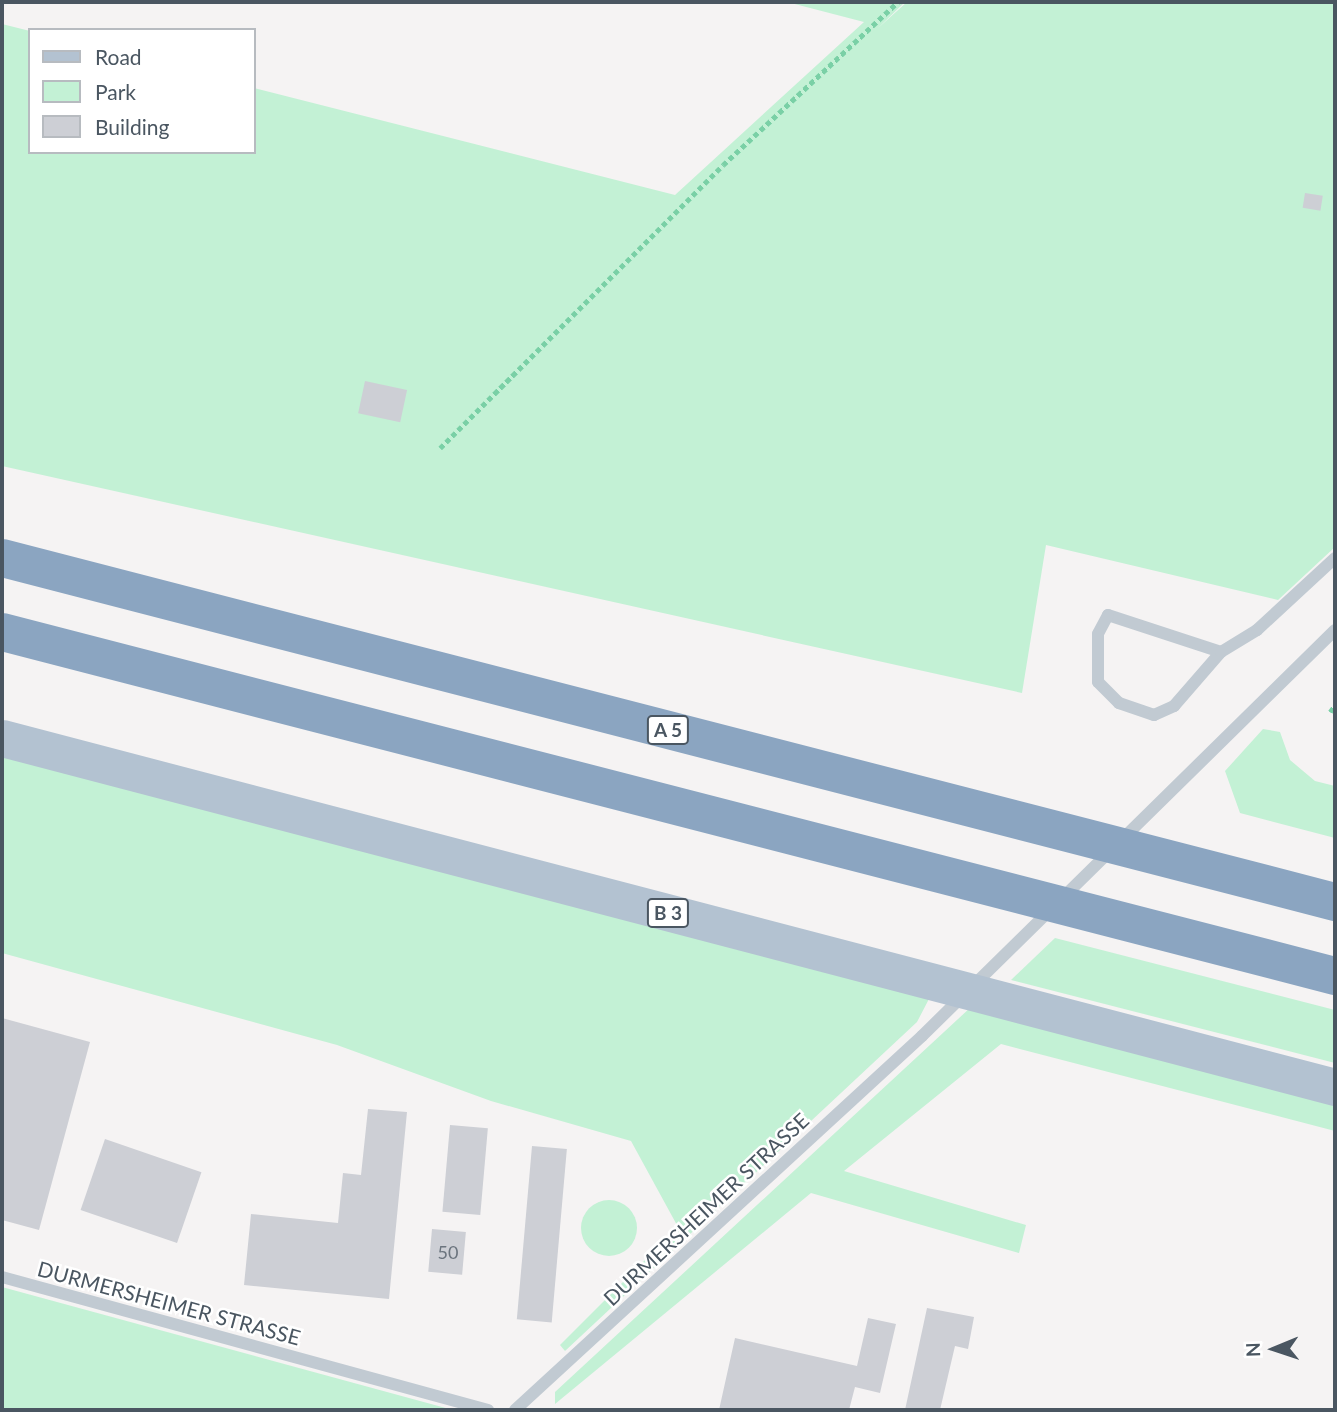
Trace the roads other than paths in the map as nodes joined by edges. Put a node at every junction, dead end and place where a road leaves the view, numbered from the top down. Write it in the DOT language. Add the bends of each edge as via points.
graph roads {
  1 [pos="2,558"];
  2 [pos="1335,558"];
  3 [pos="1335,630"];
  4 [pos="2,632"];
  5 [pos="1221,652"];
  6 [pos="2,738"];
  7 [pos="1335,902"];
  8 [pos="1335,976"];
  9 [pos="1335,1087"];
  10 [pos="2,1277"];
  11 [pos="488,1410"];
  12 [pos="515,1410"];
  1 -- 7 [label="highway, A 5"];
  2 -- 5 [label="lane" via="1257,630"];
  3 -- 12 [label="lane, DURMERSHEIMER STRASSE" via="922,1036"];
  4 -- 8 [label="highway"];
  5 -- 5 [label="lane" via="1174,706 1154,715 1119,703 1098,682 1098,634 1108,615"];
  6 -- 9 [label="main road, B 3"];
  10 -- 11 [label="lane, DURMERSHEIMER STRASSE"];
}
